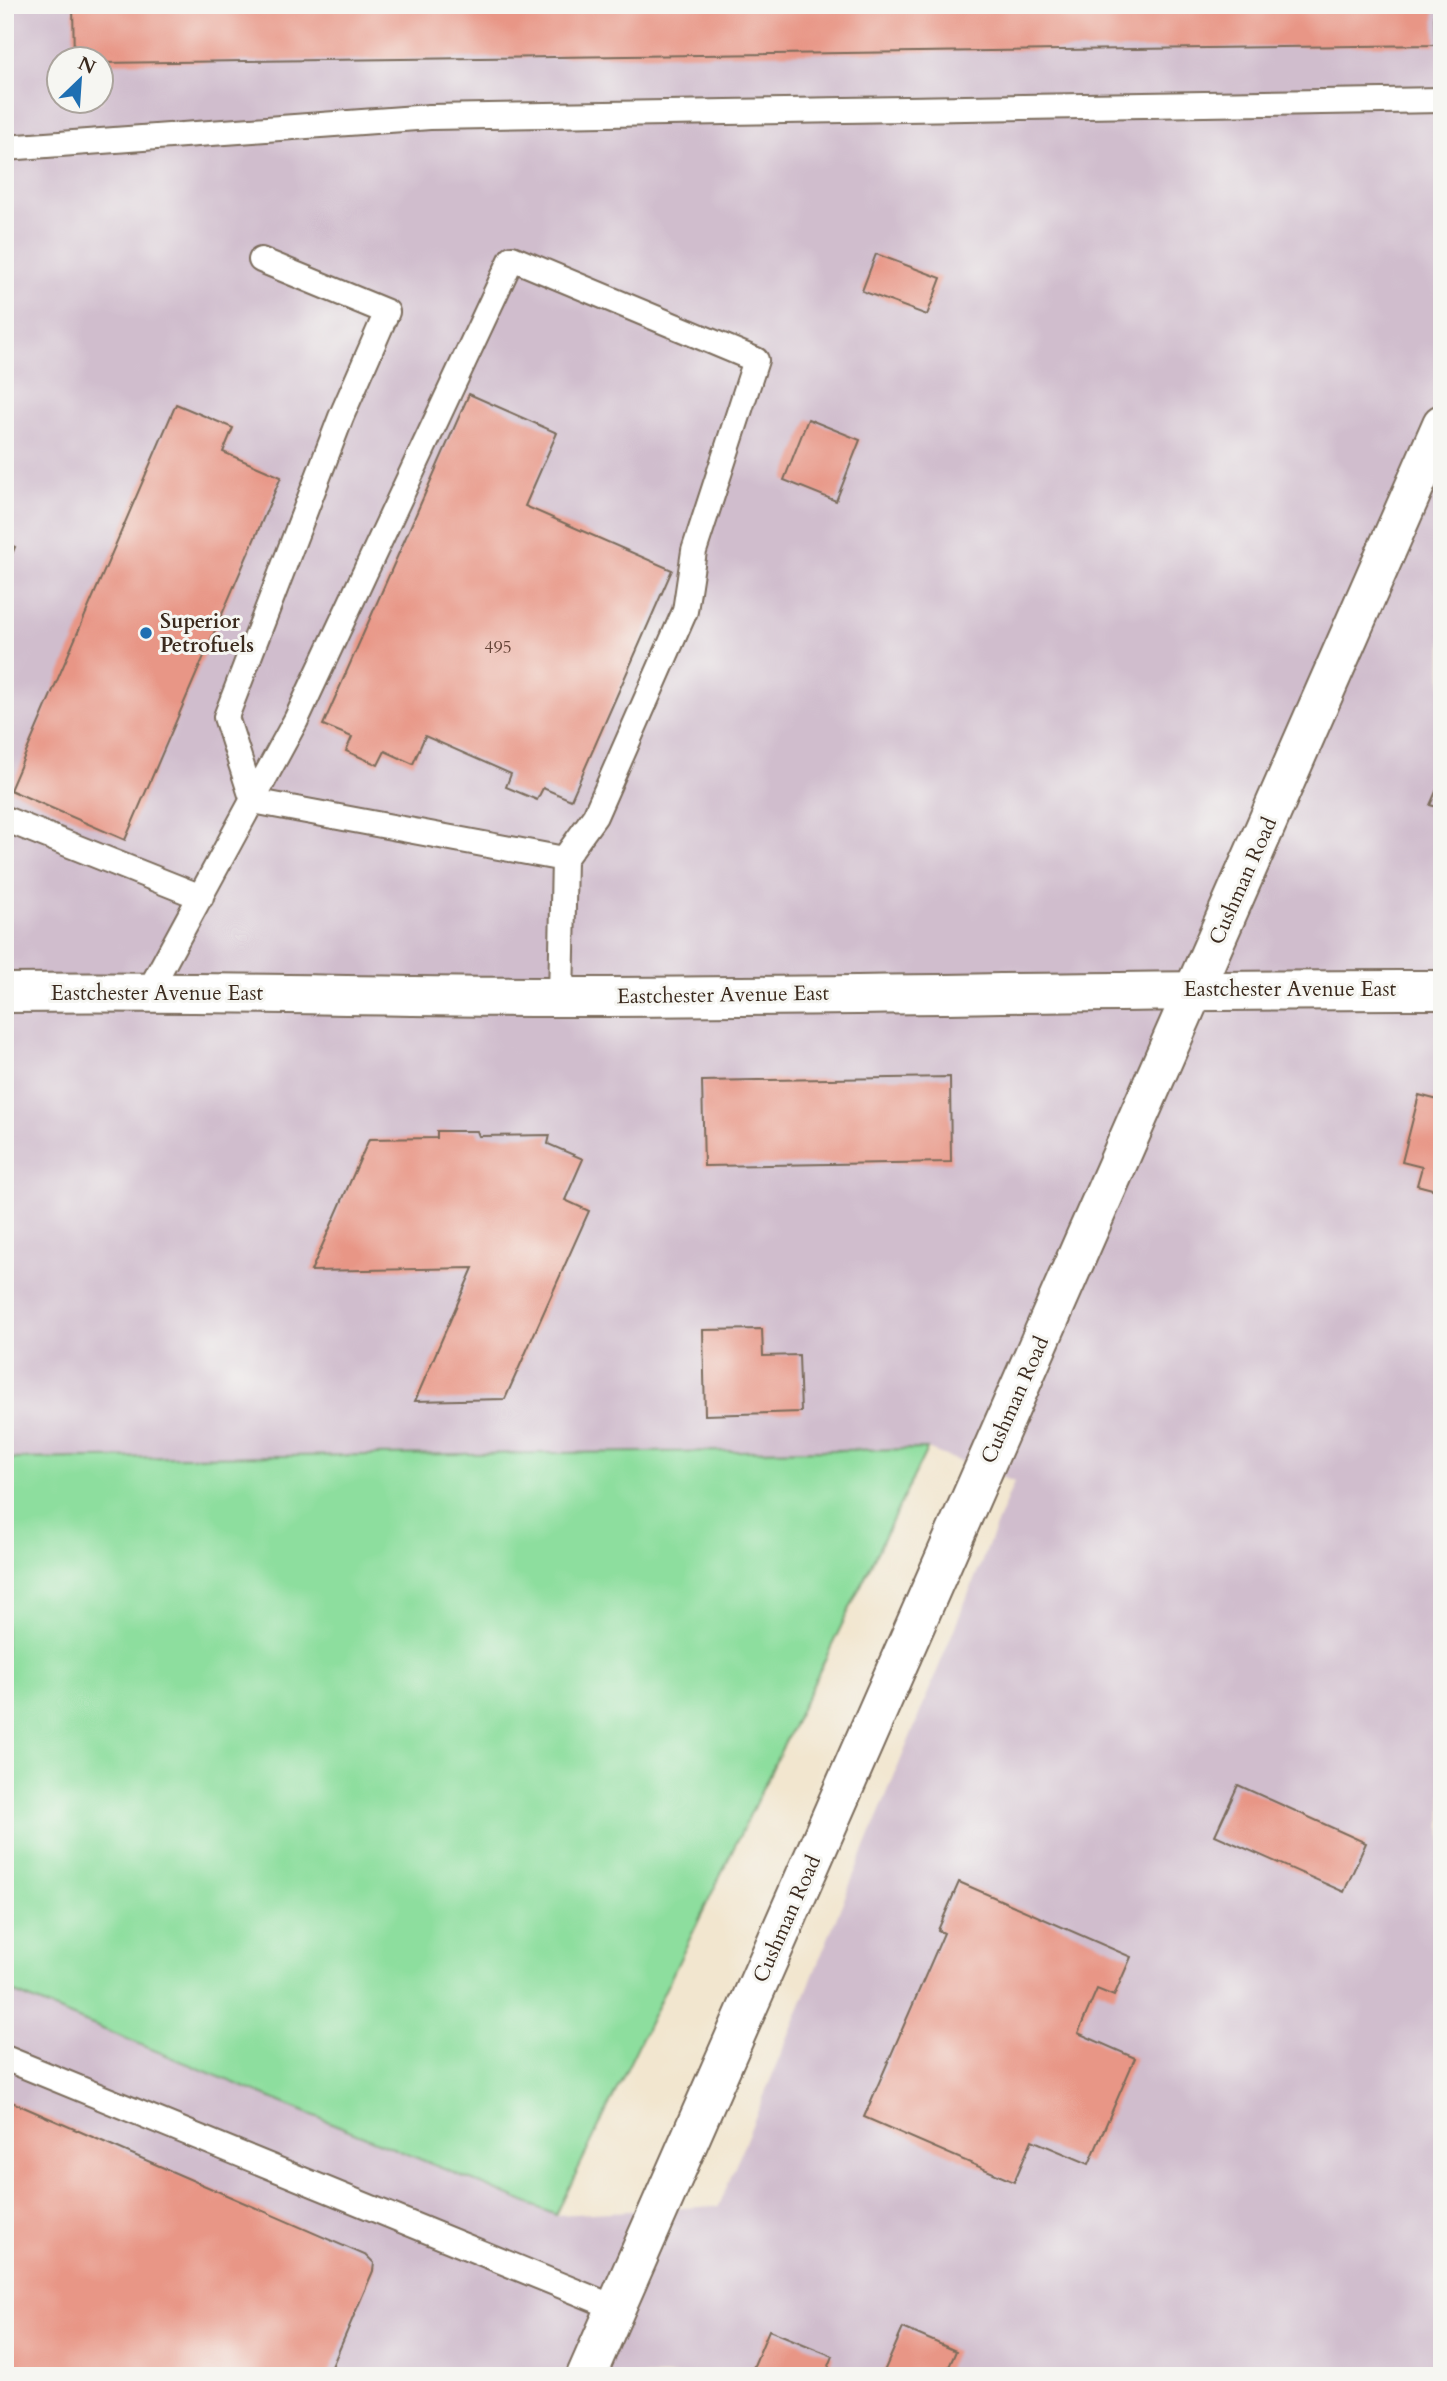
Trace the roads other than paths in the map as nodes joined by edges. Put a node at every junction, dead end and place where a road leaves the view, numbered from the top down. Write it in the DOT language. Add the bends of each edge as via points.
graph roads {
  1 [pos="1442,100"];
  2 [pos="5,148"];
  3 [pos="261,260"];
  4 [pos="1442,424"];
  5 [pos="253,800"];
  6 [pos="5,819"];
  7 [pos="564,859"];
  8 [pos="201,897"];
  9 [pos="1196,989"];
  10 [pos="1442,990"];
  11 [pos="149,991"];
  12 [pos="5,993"];
  13 [pos="561,997"];
  14 [pos="5,2057"];
  15 [pos="616,2308"];
  16 [pos="586,2376"];
  1 -- 2 [label="lane" via="430,117"];
  3 -- 5 [label="lane" via="387,312 341,417 226,717"];
  4 -- 9 [label="street, Cushman Road"];
  5 -- 7 [label="lane"];
  5 -- 7 [label="lane" via="296,720 512,258 756,360 694,551 685,611 595,816"];
  5 -- 8 [label="lane"];
  6 -- 8 [label="lane"];
  7 -- 13 [label="lane"];
  8 -- 11 [label="lane"];
  9 -- 10 [label="street, Eastchester Avenue East"];
  9 -- 13 [label="street, Eastchester Avenue East"];
  9 -- 15 [label="street, Cushman Road"];
  11 -- 12 [label="street, Eastchester Avenue East"];
  11 -- 13 [label="street, Eastchester Avenue East"];
  14 -- 15 [label="lane"];
  15 -- 16 [label="street, Cushman Road"];
}
